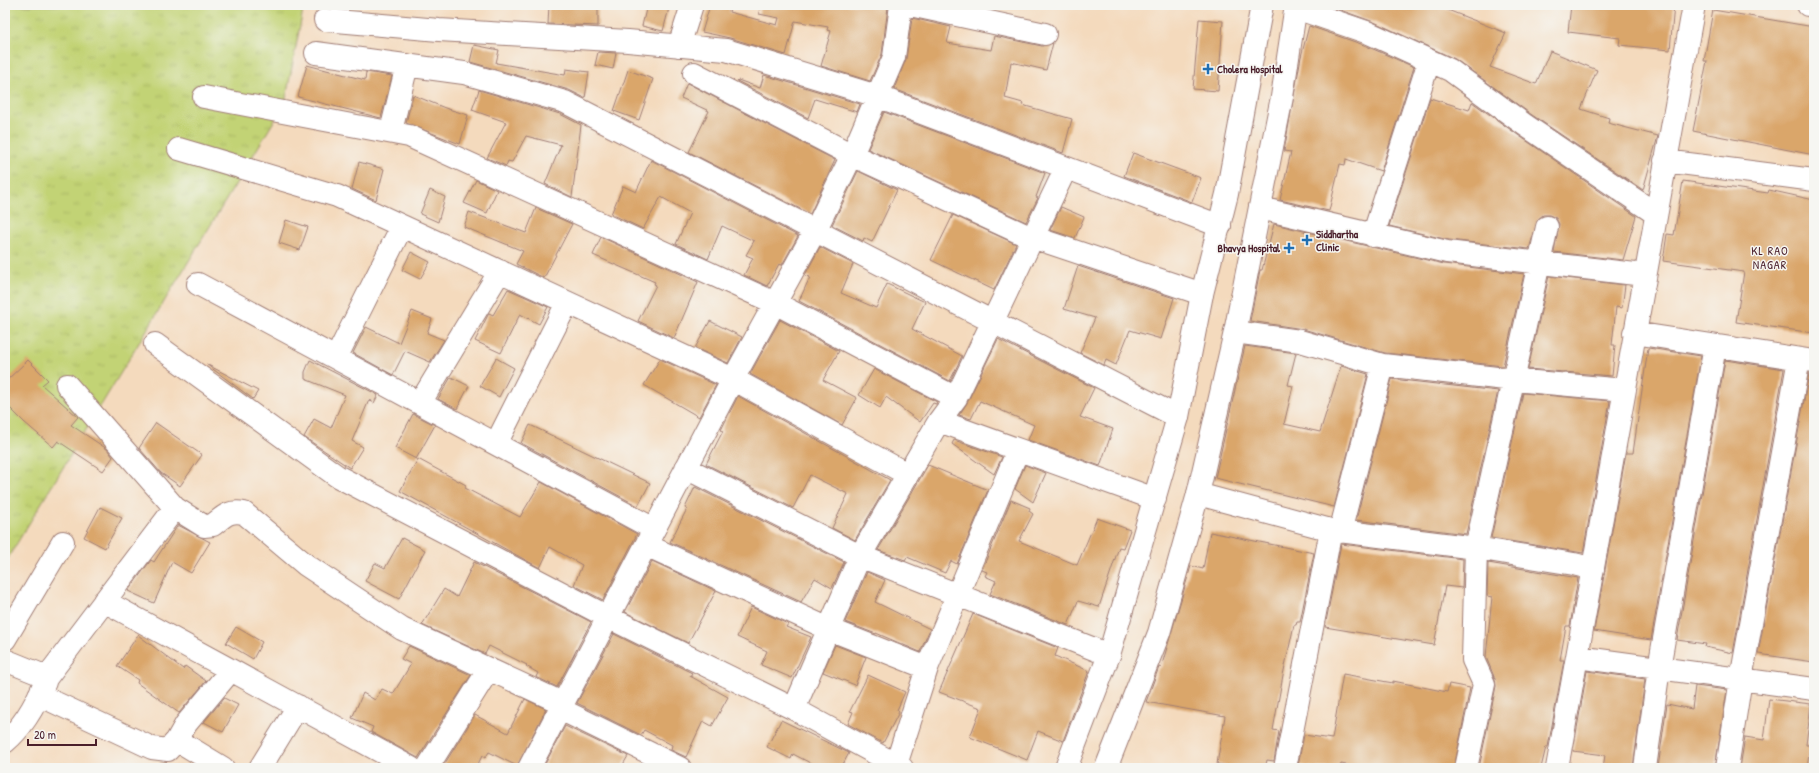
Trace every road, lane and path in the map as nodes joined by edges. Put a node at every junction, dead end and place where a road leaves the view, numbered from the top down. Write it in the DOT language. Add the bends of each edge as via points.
graph roads {
  1 [pos="692,5"];
  2 [pos="901,5"];
  3 [pos="910,5"];
  4 [pos="1262,5"];
  5 [pos="1694,5"];
  6 [pos="1808,5"];
  7 [pos="1296,6"];
  8 [pos="1814,6"];
  9 [pos="325,20"];
  10 [pos="1045,34"];
  11 [pos="679,46"];
  12 [pos="316,53"];
  13 [pos="1429,61"];
  14 [pos="407,65"];
  15 [pos="694,73"];
  16 [pos="877,96"];
  17 [pos="204,97"];
  18 [pos="391,131"];
  19 [pos="179,149"];
  20 [pos="852,155"];
  21 [pos="1665,161"];
  22 [pos="1066,168"];
  23 [pos="1814,180"];
  24 [pos="1260,208"];
  25 [pos="1656,214"];
  26 [pos="402,226"];
  27 [pos="1220,226"];
  28 [pos="1548,227"];
  29 [pos="816,229"];
  30 [pos="1373,236"];
  31 [pos="1032,237"];
  32 [pos="1540,264"];
  33 [pos="500,272"];
  34 [pos="1644,275"];
  35 [pos="198,284"];
  36 [pos="1202,294"];
  37 [pos="567,303"];
  38 [pos="775,303"];
  39 [pos="992,320"];
  40 [pos="1235,332"];
  41 [pos="1634,333"];
  42 [pos="155,344"];
  43 [pos="1716,346"];
  44 [pos="336,358"];
  45 [pos="1806,360"];
  46 [pos="1383,364"];
  47 [pos="733,380"];
  48 [pos="1514,380"];
  49 [pos="67,385"];
  50 [pos="1624,390"];
  51 [pos="956,398"];
  52 [pos="420,403"];
  53 [pos="1178,417"];
  54 [pos="939,421"];
  55 [pos="496,444"];
  56 [pos="1018,450"];
  57 [pos="686,468"];
  58 [pos="907,474"];
  59 [pos="1198,494"];
  60 [pos="1154,499"];
  61 [pos="175,508"];
  62 [pos="1336,531"];
  63 [pos="650,537"];
  64 [pos="63,542"];
  65 [pos="1476,548"];
  66 [pos="860,556"];
  67 [pos="1593,569"];
  68 [pos="957,594"];
  69 [pos="104,601"];
  70 [pos="608,617"];
  71 [pos="829,629"];
  72 [pos="5,639"];
  73 [pos="1109,654"];
  74 [pos="1577,657"];
  75 [pos="5,660"];
  76 [pos="927,668"];
  77 [pos="1658,668"];
  78 [pos="231,670"];
  79 [pos="489,670"];
  80 [pos="1741,679"];
  81 [pos="43,686"];
  82 [pos="1814,689"];
  83 [pos="298,706"];
  84 [pos="561,706"];
  85 [pos="794,709"];
  86 [pos="177,740"];
  87 [pos="5,742"];
  88 [pos="898,767"];
  89 [pos="223,768"];
  90 [pos="260,768"];
  91 [pos="411,768"];
  92 [pos="427,768"];
  93 [pos="529,768"];
  94 [pos="680,768"];
  95 [pos="1066,768"];
  96 [pos="1106,768"];
  97 [pos="1286,768"];
  98 [pos="1466,768"];
  99 [pos="1557,768"];
  100 [pos="1645,768"];
  101 [pos="1727,768"];
  1 -- 11 [label="street"];
  2 -- 16 [label="street" via="894,57"];
  3 -- 10 [label="street"];
  4 -- 27 [label="street"];
  5 -- 21 [label="street"];
  6 -- 8 [label="street"];
  7 -- 13 [label="street" via="1369,33"];
  7 -- 24 [label="street" via="1282,97"];
  9 -- 11 [label="street" via="439,30 628,40"];
  11 -- 16 [label="street" via="726,50"];
  12 -- 14 [label="street"];
  13 -- 25 [label="street" via="1450,70 1525,125"];
  13 -- 30 [label="street"];
  14 -- 18 [label="street"];
  14 -- 29 [label="street" via="464,73 565,102"];
  15 -- 20 [label="street"];
  16 -- 20 [label="street"];
  16 -- 22 [label="street"];
  17 -- 18 [label="street"];
  18 -- 38 [label="street" via="409,136"];
  19 -- 26 [label="street" via="337,196"];
  20 -- 29 [label="street"];
  20 -- 31 [label="street"];
  21 -- 23 [label="street"];
  21 -- 25 [label="street"];
  22 -- 27 [label="street"];
  22 -- 31 [label="street"];
  24 -- 30 [label="street"];
  24 -- 40 [label="street"];
  25 -- 34 [label="street"];
  26 -- 33 [label="street"];
  26 -- 44 [label="street"];
  27 -- 36 [label="street"];
  28 -- 32 [label="street"];
  29 -- 38 [label="street"];
  29 -- 39 [label="street"];
  30 -- 32 [label="street" via="1447,252"];
  31 -- 36 [label="street"];
  31 -- 39 [label="street"];
  32 -- 34 [label="street"];
  32 -- 48 [label="street"];
  33 -- 37 [label="street"];
  33 -- 52 [label="street"];
  34 -- 41 [label="street"];
  35 -- 44 [label="street"];
  36 -- 53 [label="street"];
  37 -- 47 [label="street"];
  37 -- 55 [label="street"];
  38 -- 47 [label="street"];
  38 -- 51 [label="street"];
  39 -- 51 [label="street"];
  39 -- 53 [label="street"];
  40 -- 46 [label="street" via="1300,341"];
  40 -- 59 [label="street"];
  41 -- 43 [label="street"];
  41 -- 50 [label="street"];
  42 -- 70 [label="street" via="337,476"];
  43 -- 45 [label="street"];
  43 -- 77 [label="street"];
  44 -- 52 [label="street"];
  45 -- 80 [label="street"];
  46 -- 48 [label="street"];
  46 -- 62 [label="street"];
  47 -- 57 [label="street"];
  47 -- 58 [label="street"];
  48 -- 50 [label="street"];
  48 -- 65 [label="street"];
  49 -- 61 [label="street"];
  50 -- 67 [label="street"];
  51 -- 54 [label="street"];
  52 -- 55 [label="street"];
  53 -- 60 [label="street"];
  54 -- 56 [label="street"];
  54 -- 58 [label="street"];
  55 -- 63 [label="street"];
  56 -- 60 [label="street"];
  56 -- 68 [label="street"];
  57 -- 63 [label="street"];
  57 -- 66 [label="street"];
  58 -- 66 [label="street"];
  59 -- 62 [label="street"];
  59 -- 96 [label="street" via="1159,633"];
  60 -- 73 [label="street"];
  61 -- 69 [label="street"];
  61 -- 79 [label="street" via="204,526 213,525 234,511 244,513 306,565 402,629"];
  62 -- 65 [label="street"];
  62 -- 97 [label="street"];
  63 -- 70 [label="street"];
  63 -- 71 [label="street"];
  64 -- 72 [label="street"];
  65 -- 67 [label="street"];
  65 -- 98 [label="street" via="1473,660 1484,684"];
  66 -- 68 [label="street"];
  66 -- 71 [label="street"];
  67 -- 74 [label="street"];
  68 -- 73 [label="street"];
  68 -- 76 [label="street"];
  69 -- 78 [label="street"];
  69 -- 81 [label="street"];
  70 -- 84 [label="street"];
  70 -- 85 [label="street"];
  71 -- 76 [label="street"];
  71 -- 85 [label="street"];
  73 -- 95 [label="street"];
  74 -- 77 [label="street"];
  74 -- 99 [label="street"];
  75 -- 81 [label="street"];
  76 -- 88 [label="street"];
  77 -- 80 [label="street"];
  77 -- 100 [label="street"];
  78 -- 83 [label="street"];
  78 -- 86 [label="street" via="186,724"];
  79 -- 84 [label="street"];
  79 -- 92 [label="street"];
  80 -- 82 [label="street"];
  80 -- 101 [label="street"];
  81 -- 86 [label="street" via="152,748 168,750"];
  81 -- 87 [label="street" via="16,733"];
  83 -- 90 [label="street"];
  83 -- 91 [label="street"];
  84 -- 93 [label="street"];
  84 -- 94 [label="street"];
  85 -- 88 [label="street"];
  86 -- 89 [label="street"];
}
